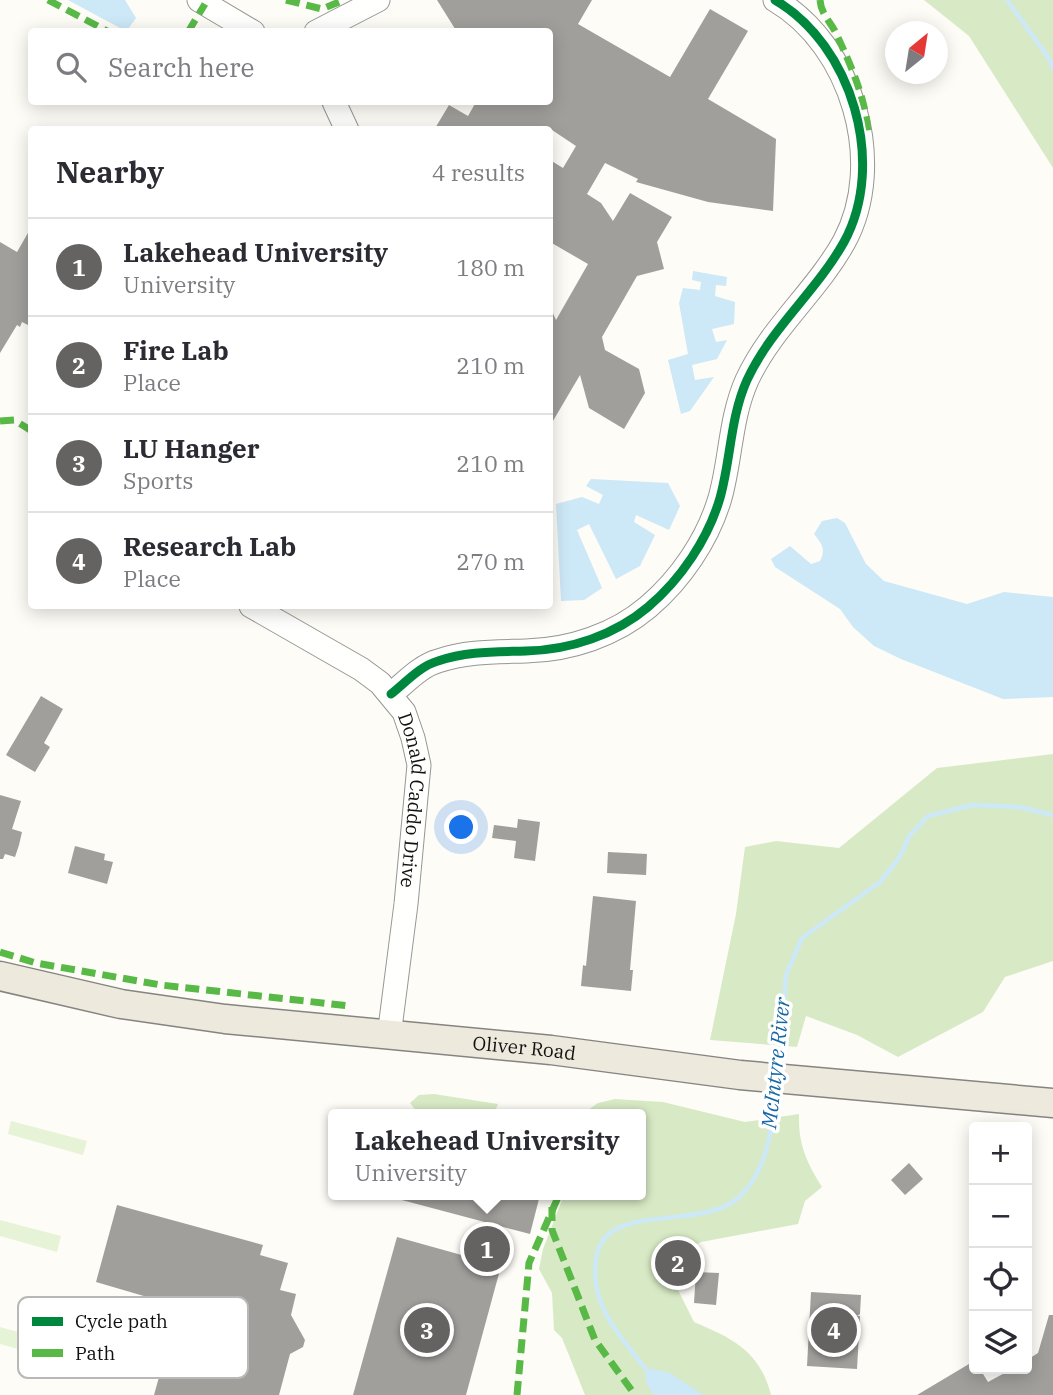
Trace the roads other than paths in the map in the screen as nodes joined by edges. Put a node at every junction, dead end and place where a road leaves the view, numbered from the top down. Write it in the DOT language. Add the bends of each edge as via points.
graph roads {
  1 [pos="199,0"];
  2 [pos="378,0"];
  3 [pos="775,0"];
  4 [pos="246,28"];
  5 [pos="324,28"];
  6 [pos="335,105"];
  7 [pos="345,126"];
  8 [pos="256,609"];
  9 [pos="391,694"];
  10 [pos="0,976"];
  11 [pos="389,1036"];
  12 [pos="1053,1102"];
  1 -- 4 [label="street"];
  2 -- 5 [label="street"];
  3 -- 9 [label="street" via="830,51 842,75 863,158 845,239 762,349 747,381 735,415 721,496 710,524 673,584 646,609 610,631 560,648 469,653 435,661"];
  6 -- 7 [label="street"];
  8 -- 9 [label="street, Donald Caddo Drive" via="361,668"];
  9 -- 11 [label="street, Donald Caddo Drive" via="404,712 419,765"];
  10 -- 11 [label="main road, Oliver Road" via="121,1004"];
  11 -- 12 [label="main road, Oliver Road" via="551,1050 740,1075"];
}
